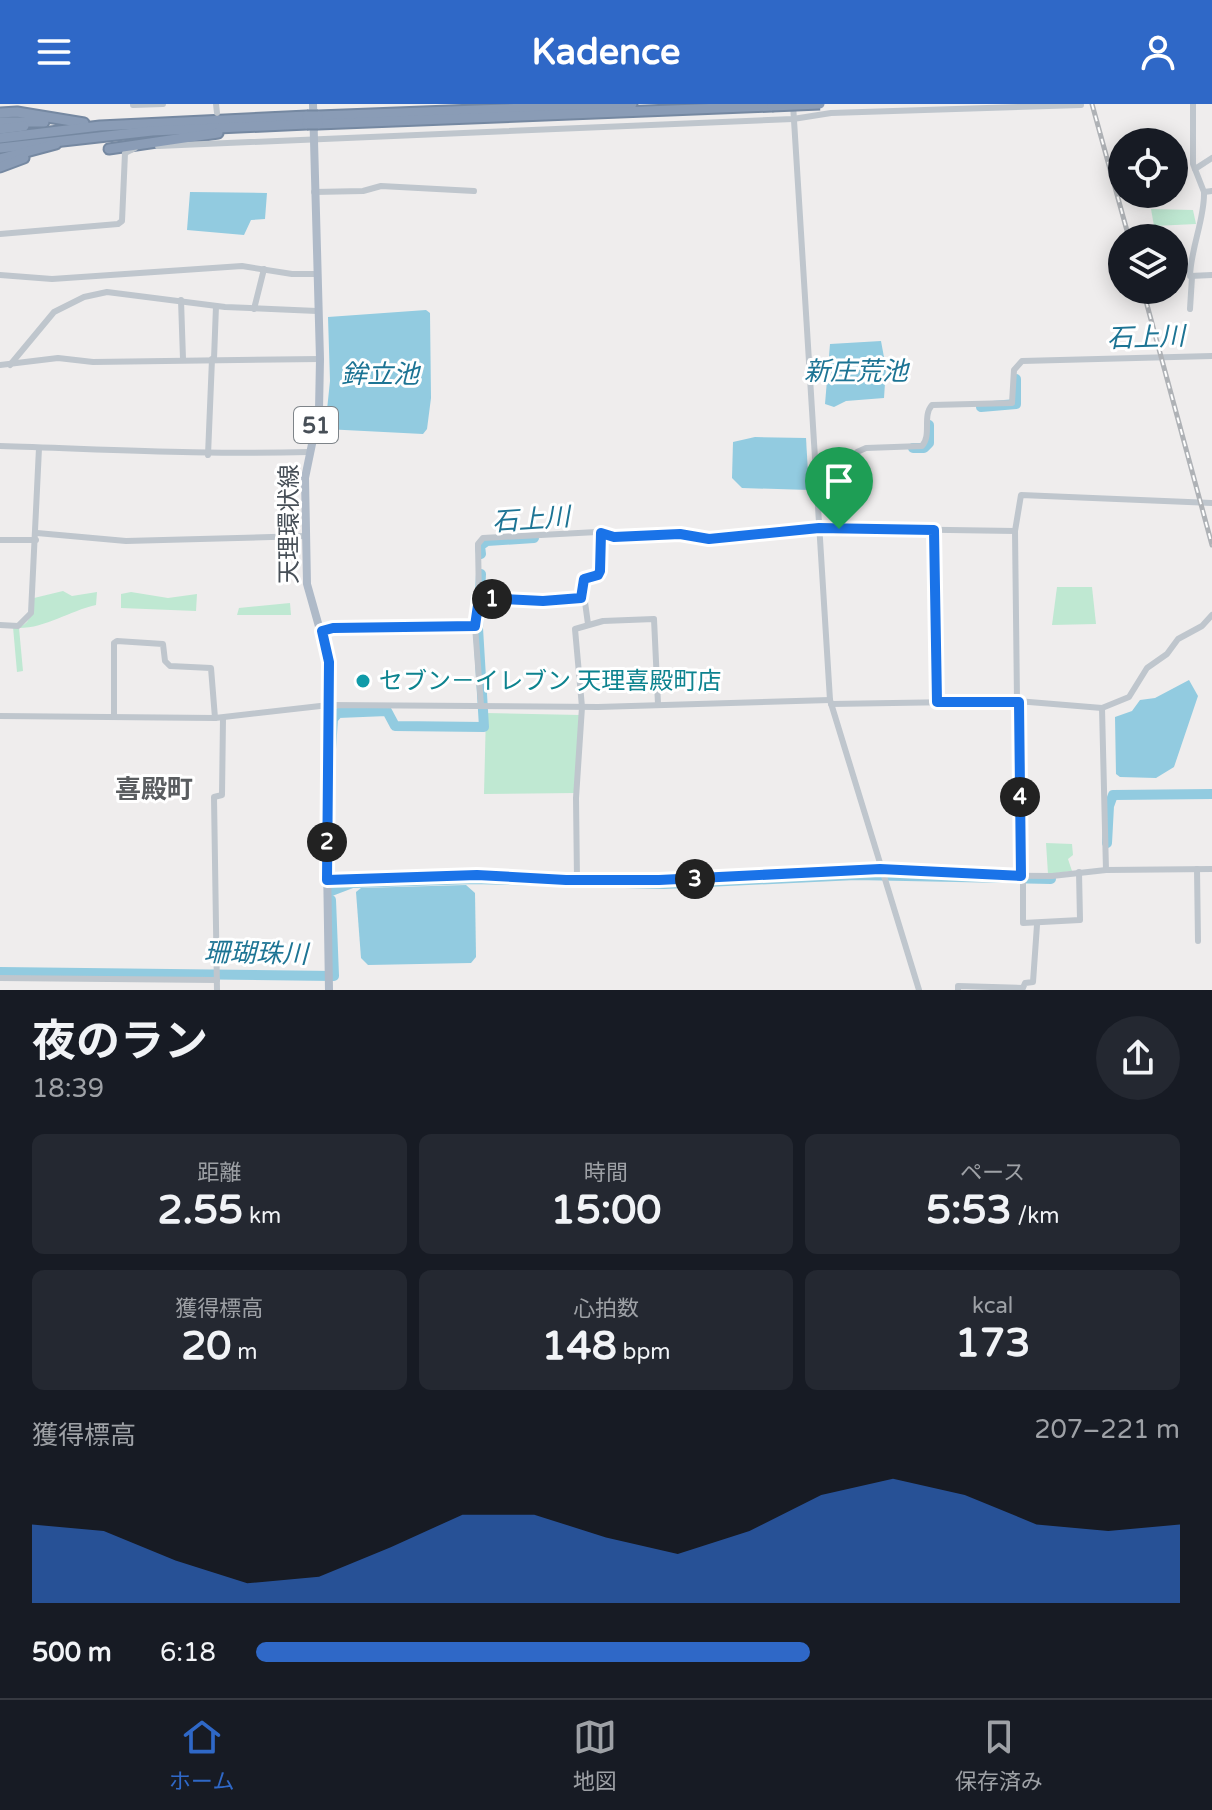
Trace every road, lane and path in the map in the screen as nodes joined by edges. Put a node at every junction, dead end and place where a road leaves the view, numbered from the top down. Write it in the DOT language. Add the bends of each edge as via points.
graph roads {
  1 [pos="163,104"];
  2 [pos="216,104"];
  3 [pos="313,104"];
  4 [pos="632,104"];
  5 [pos="793,104"];
  6 [pos="820,104"];
  7 [pos="1193,104"];
  8 [pos="133,105"];
  9 [pos="1081,105"];
  10 [pos="217,113"];
  11 [pos="793,119"];
  12 [pos="312,120"];
  13 [pos="0,125"];
  14 [pos="280,125"];
  15 [pos="100,126"];
  16 [pos="83,137"];
  17 [pos="313,138"];
  18 [pos="54,145"];
  19 [pos="109,149"];
  20 [pos="0,157"];
  21 [pos="1212,158"];
  22 [pos="1195,169"];
  23 [pos="474,191"];
  24 [pos="1212,191"];
  25 [pos="314,192"];
  26 [pos="1204,192"];
  27 [pos="0,234"];
  28 [pos="264,269"];
  29 [pos="316,274"];
  30 [pos="0,275"];
  31 [pos="1212,275"];
  32 [pos="1192,277"];
  33 [pos="181,300"];
  34 [pos="216,306"];
  35 [pos="254,309"];
  36 [pos="1190,309"];
  37 [pos="317,311"];
  38 [pos="1212,356"];
  39 [pos="183,359"];
  40 [pos="213,359"];
  41 [pos="320,359"];
  42 [pos="0,365"];
  43 [pos="10,365"];
  44 [pos="0,446"];
  45 [pos="39,448"];
  46 [pos="309,452"];
  47 [pos="208,455"];
  48 [pos="1212,503"];
  49 [pos="819,528"];
  50 [pos="839,529"];
  51 [pos="934,530"];
  52 [pos="1015,531"];
  53 [pos="604,535"];
  54 [pos="306,536"];
  55 [pos="37,537"];
  56 [pos="0,540"];
  57 [pos="581,598"];
  58 [pos="482,599"];
  59 [pos="1212,615"];
  60 [pos="588,624"];
  61 [pos="0,625"];
  62 [pos="475,626"];
  63 [pos="322,631"];
  64 [pos="831,702"];
  65 [pos="937,702"];
  66 [pos="1018,702"];
  67 [pos="658,704"];
  68 [pos="329,705"];
  69 [pos="481,705"];
  70 [pos="582,707"];
  71 [pos="1102,708"];
  72 [pos="0,716"];
  73 [pos="114,717"];
  74 [pos="219,718"];
  75 [pos="880,869"];
  76 [pos="1197,869"];
  77 [pos="1212,869"];
  78 [pos="1106,870"];
  79 [pos="1079,872"];
  80 [pos="1022,876"];
  81 [pos="327,880"];
  82 [pos="577,880"];
  83 [pos="1037,925"];
  84 [pos="1198,941"];
  85 [pos="217,976"];
  86 [pos="0,978"];
  87 [pos="328,981"];
  88 [pos="1023,989"];
  89 [pos="217,990"];
  90 [pos="919,990"];
  91 [pos="958,990"];
  1 -- 8 [label="street"];
  2 -- 10 [label="street"];
  3 -- 17 [label="main road, 天理環状線 / 51"];
  4 -- 12 [label="highway"];
  5 -- 11 [label="street"];
  6 -- 12 [label="highway, bridge"];
  7 -- 22 [label="street"];
  9 -- 11 [label="street" via="831,113"];
  11 -- 17 [label="street"];
  11 -- 49 [label="street"];
  12 -- 14 [label="highway"];
  12 -- 15 [label="highway"];
  13 -- 15 [label="highway"];
  13 -- 15 [label="highway"];
  14 -- 16 [label="highway"];
  14 -- 19 [label="highway"];
  16 -- 18 [label="highway"];
  16 -- 20 [label="highway"];
  17 -- 25 [label="main road, 天理環状線 / 51"];
  17 -- 27 [label="street" via="217,139 137,148 125,153 122,221 115,227"];
  18 -- 20 [label="highway"];
  18 -- 20 [label="highway" via="31,155"];
  21 -- 22 [label="street"];
  22 -- 26 [label="street"];
  23 -- 25 [label="street" via="381,186"];
  24 -- 26 [label="street"];
  25 -- 29 [label="main road, 天理環状線 / 51"];
  26 -- 32 [label="street" via="1191,253"];
  28 -- 29 [label="street"];
  28 -- 30 [label="street" via="242,266 52,279"];
  28 -- 35 [label="street"];
  29 -- 37 [label="main road, 天理環状線 / 51"];
  31 -- 32 [label="street"];
  32 -- 36 [label="street"];
  33 -- 34 [label="street"];
  33 -- 39 [label="street"];
  33 -- 43 [label="street" via="124,292 84,297 54,312"];
  34 -- 35 [label="street"];
  34 -- 40 [label="street"];
  35 -- 37 [label="street"];
  37 -- 41 [label="main road, 天理環状線 / 51"];
  38 -- 50 [label="street" via="1020,362 1010,404 932,405 922,446 857,452 839,502"];
  39 -- 40 [label="street"];
  39 -- 43 [label="street" via="58,358"];
  40 -- 41 [label="street"];
  40 -- 47 [label="street"];
  41 -- 46 [label="main road, 天理環状線 / 51" via="319,410"];
  42 -- 43 [label="street"];
  44 -- 45 [label="street"];
  45 -- 47 [label="street"];
  45 -- 55 [label="street"];
  46 -- 47 [label="street"];
  46 -- 54 [label="main road, 天理環状線 / 51"];
  48 -- 52 [label="street" via="1024,493"];
  49 -- 50 [label="street"];
  49 -- 53 [label="street" via="709,539"];
  49 -- 64 [label="street"];
  50 -- 51 [label="street"];
  51 -- 52 [label="street"];
  51 -- 65 [label="street"];
  52 -- 66 [label="street"];
  53 -- 57 [label="street" via="600,571 584,579"];
  53 -- 58 [label="street" via="483,538 478,544"];
  54 -- 55 [label="street" via="126,541"];
  54 -- 63 [label="main road, 天理環状線 / 51" via="307,584"];
  55 -- 56 [label="street"];
  55 -- 61 [label="street" via="31,613 18,626"];
  57 -- 58 [label="street"];
  57 -- 60 [label="street"];
  58 -- 62 [label="street"];
  59 -- 71 [label="street" via="1147,668 1129,697"];
  60 -- 67 [label="street" via="654,619"];
  60 -- 70 [label="street" via="575,629"];
  62 -- 63 [label="street"];
  62 -- 69 [label="street"];
  63 -- 68 [label="main road, 天理環状線 / 51" via="329,662"];
  64 -- 65 [label="street"];
  64 -- 67 [label="street"];
  64 -- 75 [label="street"];
  65 -- 66 [label="street"];
  66 -- 71 [label="street"];
  66 -- 80 [label="street"];
  67 -- 70 [label="street"];
  68 -- 69 [label="street"];
  68 -- 74 [label="street"];
  68 -- 81 [label="main road, 天理環状線 / 51"];
  69 -- 70 [label="street"];
  70 -- 82 [label="street"];
  71 -- 78 [label="street"];
  72 -- 73 [label="street"];
  73 -- 74 [label="street"];
  73 -- 74 [label="street" via="117,641 163,644 170,666 211,668"];
  74 -- 85 [label="street" via="222,795 214,797"];
  75 -- 80 [label="street"];
  75 -- 82 [label="street"];
  75 -- 90 [label="street"];
  76 -- 77 [label="street"];
  76 -- 78 [label="street"];
  76 -- 84 [label="street"];
  78 -- 79 [label="street"];
  79 -- 80 [label="street"];
  79 -- 83 [label="street" via="1080,920"];
  80 -- 83 [label="street" via="1023,923"];
  81 -- 82 [label="street" via="477,875"];
  81 -- 87 [label="main road, 天理環状線 / 51"];
  83 -- 88 [label="street" via="1033,982"];
  85 -- 86 [label="street"];
  85 -- 89 [label="street"];
  88 -- 91 [label="street"];
}
